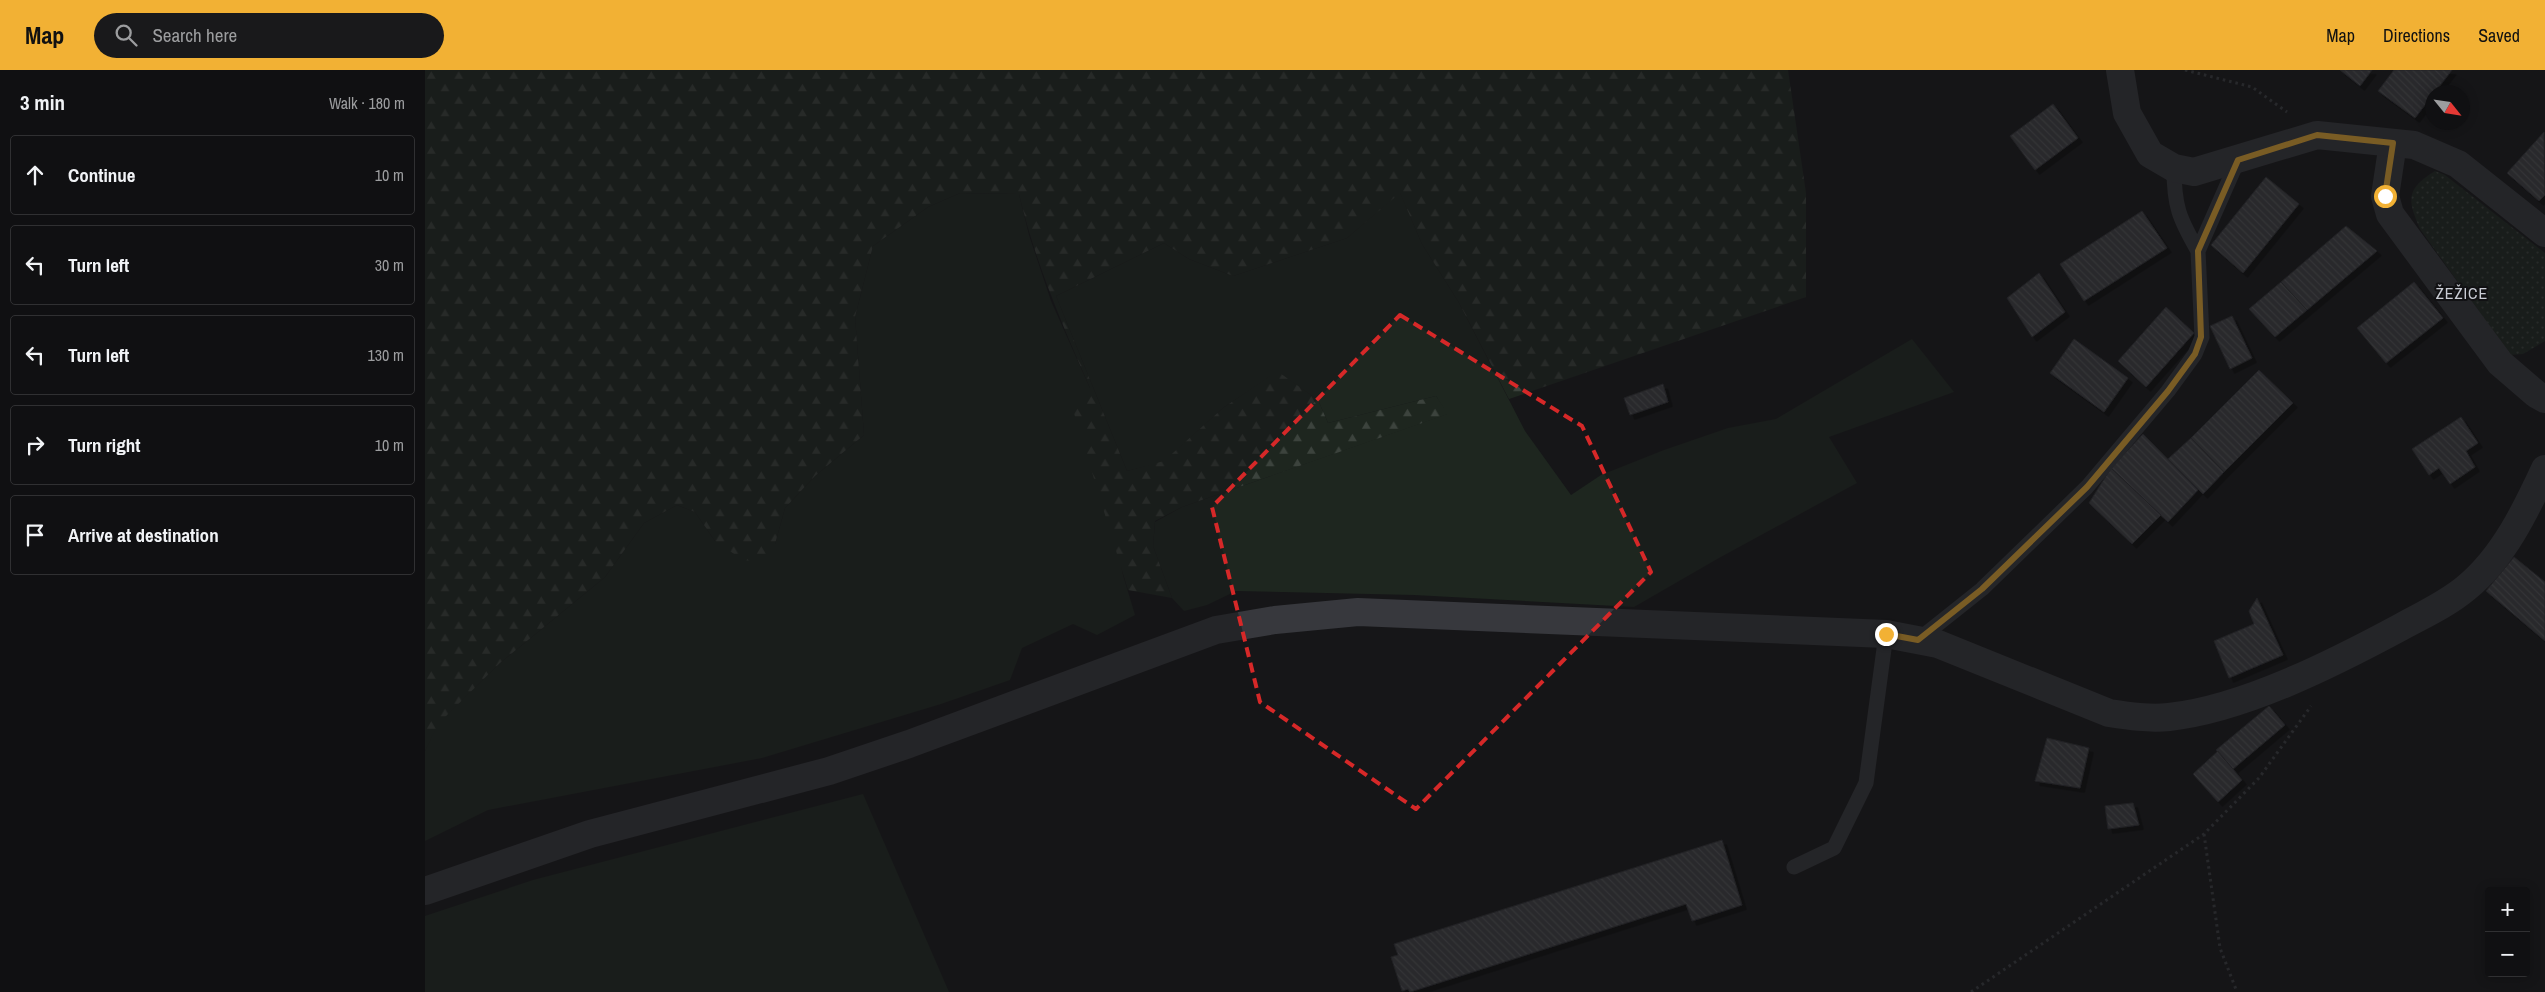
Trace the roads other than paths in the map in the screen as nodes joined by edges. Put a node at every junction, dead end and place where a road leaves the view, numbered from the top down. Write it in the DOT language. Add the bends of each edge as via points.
graph roads {
  1 [pos="2120,70"];
  2 [pos="2393,143"];
  3 [pos="2238,160"];
  4 [pos="2174,168"];
  5 [pos="2545,233"];
  6 [pos="2198,251"];
  7 [pos="2545,399"];
  8 [pos="2545,469"];
  9 [pos="1886,634"];
  10 [pos="1918,640"];
  11 [pos="1794,867"];
  12 [pos="425,891"];
  1 -- 4 [label="street" via="2127,113 2140,137 2150,154"];
  2 -- 3 [label="street" via="2317,135"];
  2 -- 5 [label="street" via="2414,145 2458,164"];
  2 -- 7 [label="street" via="2385,196 2390,214 2501,363"];
  3 -- 4 [label="street" via="2194,172"];
  3 -- 6 [label="lane"];
  4 -- 6 [label="lane" via="2174,198"];
  6 -- 10 [label="lane" via="2201,337 2195,354 2087,487 1982,589"];
  8 -- 10 [label="street" via="2525,513 2499,552 2468,587 2445,603 2347,656 2236,701 2168,717 2109,713 1938,644"];
  9 -- 10 [label="street"];
  9 -- 11 [label="lane" via="1866,783 1834,848"];
  9 -- 12 [label="street" via="1358,612 1275,620 1217,630 829,771 590,834"];
}
